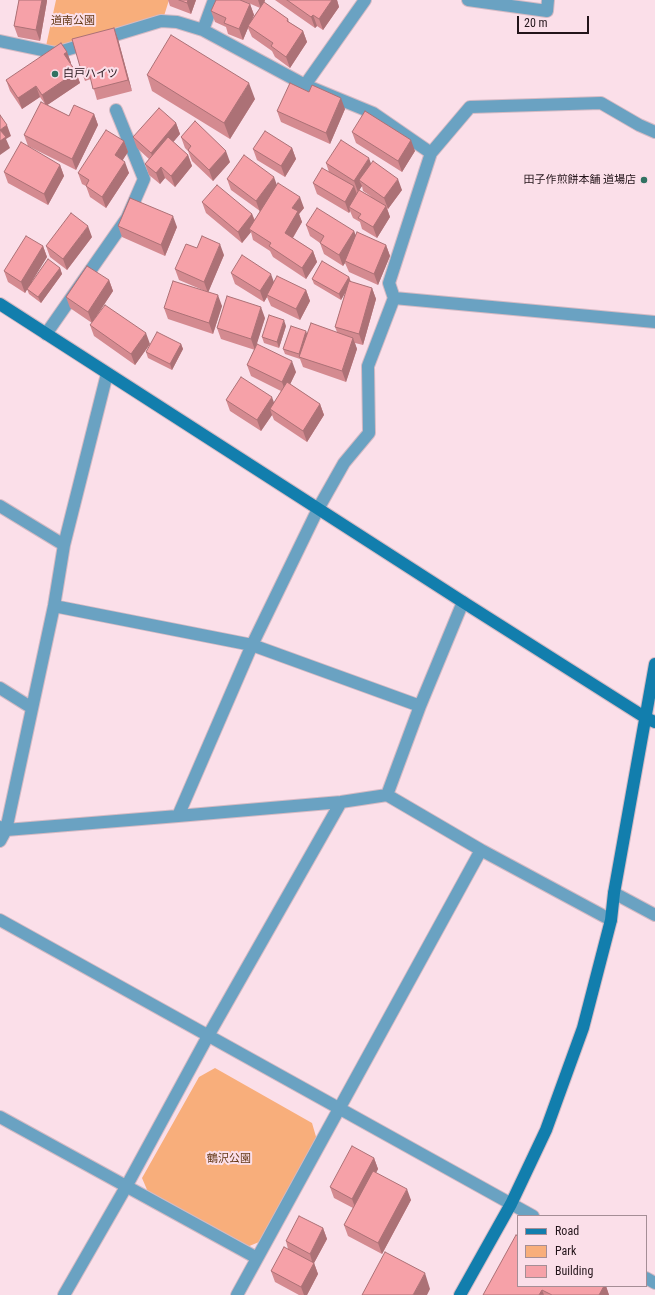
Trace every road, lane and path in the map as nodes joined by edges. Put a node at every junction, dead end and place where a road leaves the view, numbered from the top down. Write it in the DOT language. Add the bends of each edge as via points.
graph roads {
  1 [pos="214,0"];
  2 [pos="365,0"];
  3 [pos="468,0"];
  4 [pos="548,0"];
  5 [pos="203,30"];
  6 [pos="0,41"];
  7 [pos="305,85"];
  8 [pos="116,110"];
  9 [pos="655,132"];
  10 [pos="431,153"];
  11 [pos="394,298"];
  12 [pos="0,304"];
  13 [pos="655,322"];
  14 [pos="46,334"];
  15 [pos="107,374"];
  16 [pos="0,506"];
  17 [pos="318,509"];
  18 [pos="64,545"];
  19 [pos="463,602"];
  20 [pos="54,606"];
  21 [pos="252,645"];
  22 [pos="655,664"];
  23 [pos="0,688"];
  24 [pos="420,706"];
  25 [pos="32,708"];
  26 [pos="650,720"];
  27 [pos="387,796"];
  28 [pos="341,802"];
  29 [pos="178,816"];
  30 [pos="3,828"];
  31 [pos="0,841"];
  32 [pos="481,850"];
  33 [pos="614,893"];
  34 [pos="655,915"];
  35 [pos="0,920"];
  36 [pos="610,920"];
  37 [pos="208,1036"];
  38 [pos="340,1108"];
  39 [pos="0,1117"];
  40 [pos="126,1187"];
  41 [pos="510,1204"];
  42 [pos="531,1215"];
  43 [pos="257,1258"];
  44 [pos="64,1295"];
  45 [pos="237,1295"];
  46 [pos="460,1295"];
  1 -- 5 [label="street"];
  2 -- 7 [label="street"];
  3 -- 4 [label="street" via="546,11"];
  5 -- 6 [label="street" via="177,22 161,21 56,53"];
  5 -- 7 [label="street"];
  7 -- 10 [label="street" via="373,113"];
  8 -- 14 [label="street" via="144,179 127,218"];
  9 -- 10 [label="street" via="601,103 470,107"];
  10 -- 11 [label="street" via="389,283"];
  11 -- 13 [label="street"];
  11 -- 17 [label="street" via="368,366 369,433 344,463"];
  12 -- 14 [label="street"];
  14 -- 15 [label="street"];
  15 -- 17 [label="street"];
  15 -- 18 [label="street"];
  16 -- 18 [label="street"];
  17 -- 19 [label="street"];
  17 -- 21 [label="street"];
  18 -- 20 [label="street"];
  19 -- 24 [label="street"];
  19 -- 26 [label="street"];
  20 -- 21 [label="street"];
  20 -- 25 [label="street"];
  21 -- 24 [label="street"];
  21 -- 29 [label="street"];
  22 -- 26 [label="street"];
  23 -- 25 [label="street"];
  24 -- 27 [label="street"];
  25 -- 30 [label="street"];
  26 -- 33 [label="street"];
  27 -- 28 [label="street"];
  27 -- 32 [label="street"];
  28 -- 29 [label="street"];
  28 -- 37 [label="street"];
  29 -- 30 [label="street"];
  30 -- 31 [label="street"];
  32 -- 36 [label="street"];
  32 -- 38 [label="street"];
  33 -- 34 [label="street"];
  33 -- 36 [label="street"];
  35 -- 37 [label="street"];
  36 -- 41 [label="street" via="583,1028 546,1130"];
  37 -- 38 [label="street"];
  37 -- 40 [label="street"];
  38 -- 41 [label="street"];
  38 -- 43 [label="street"];
  39 -- 40 [label="street"];
  40 -- 43 [label="street"];
  40 -- 44 [label="street"];
  41 -- 42 [label="street"];
  41 -- 46 [label="street"];
  43 -- 45 [label="street"];
}
